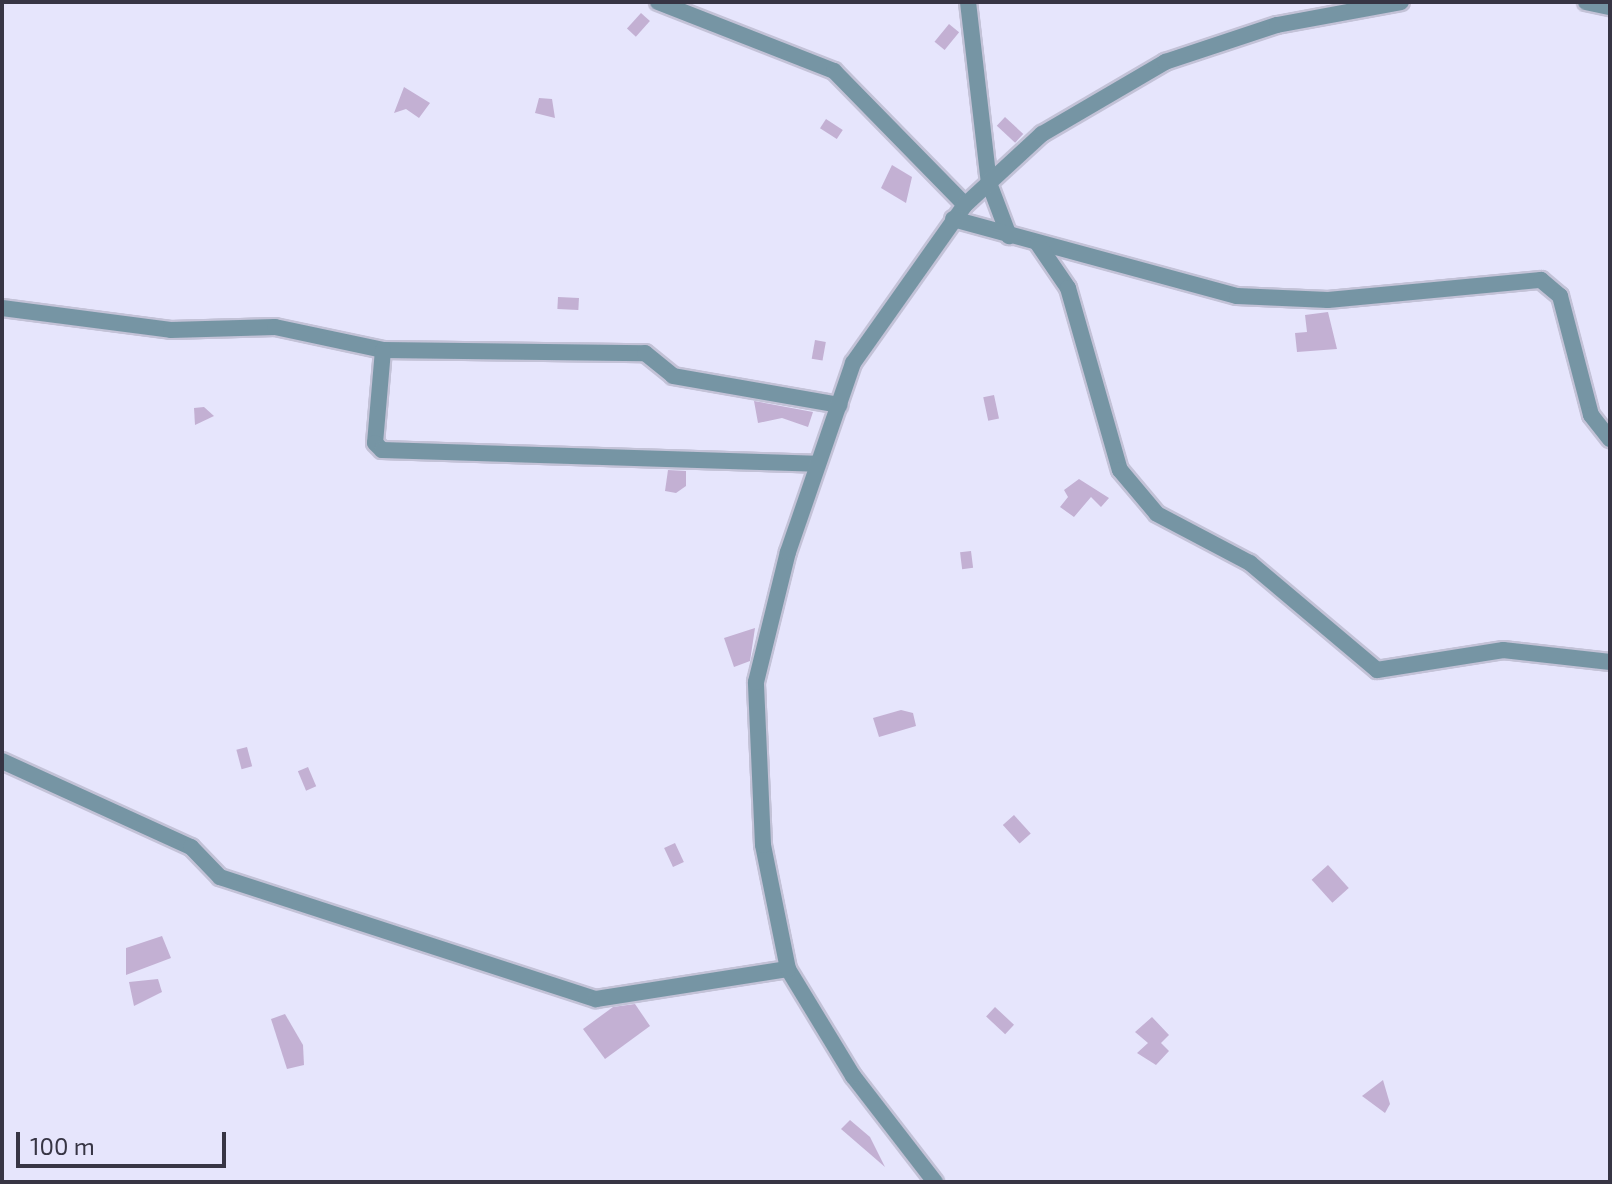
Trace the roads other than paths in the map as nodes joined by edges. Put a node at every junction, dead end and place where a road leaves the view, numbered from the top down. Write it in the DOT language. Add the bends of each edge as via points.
graph roads {
  1 [pos="658,2"];
  2 [pos="968,2"];
  3 [pos="1401,2"];
  4 [pos="1586,2"];
  5 [pos="1610,7"];
  6 [pos="989,183"];
  7 [pos="965,205"];
  8 [pos="953,219"];
  9 [pos="1009,236"];
  10 [pos="1038,244"];
  11 [pos="2,308"];
  12 [pos="383,350"];
  13 [pos="839,405"];
  14 [pos="1610,439"];
  15 [pos="816,464"];
  16 [pos="1610,662"];
  17 [pos="2,761"];
  18 [pos="788,969"];
  19 [pos="935,1182"];
  1 -- 7 [label="street" via="834,71 931,162"];
  2 -- 6 [label="street"];
  3 -- 6 [label="street" via="1277,25 1165,62 1042,134"];
  4 -- 5 [label="street"];
  6 -- 7 [label="street"];
  6 -- 9 [label="street"];
  7 -- 8 [label="street"];
  8 -- 9 [label="street"];
  8 -- 13 [label="street" via="859,352"];
  9 -- 10 [label="street"];
  10 -- 14 [label="street" via="1237,296 1328,300 1541,280 1560,296 1591,415"];
  10 -- 16 [label="street" via="1068,288 1120,470 1157,514 1250,563 1377,670 1503,650"];
  11 -- 12 [label="street" via="171,330 275,327"];
  12 -- 13 [label="street" via="645,353 673,376"];
  12 -- 15 [label="street" via="375,443 382,450"];
  13 -- 15 [label="street"];
  15 -- 18 [label="street" via="756,682 763,845"];
  17 -- 18 [label="street" via="191,847 220,877 596,999"];
  18 -- 19 [label="street" via="853,1076"];
}
